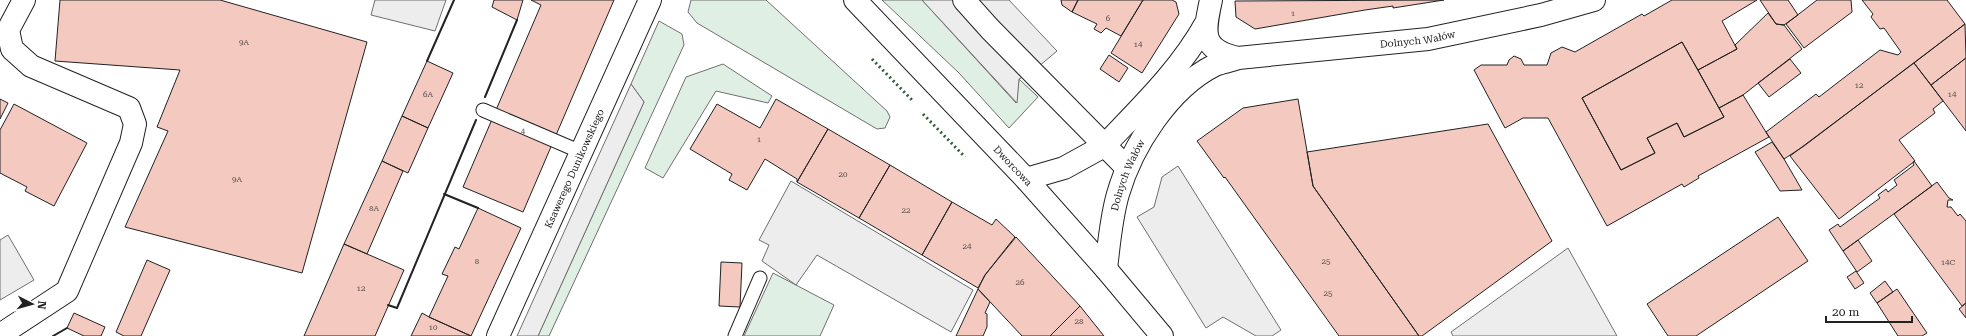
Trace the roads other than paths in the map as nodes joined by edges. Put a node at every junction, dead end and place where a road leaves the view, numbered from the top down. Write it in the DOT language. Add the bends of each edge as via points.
graph roads {
  1 [pos="24,0"];
  2 [pos="650,0"];
  3 [pos="964,0"];
  4 [pos="1211,0"];
  5 [pos="1594,0"];
  6 [pos="855,1"];
  7 [pos="1206,23"];
  8 [pos="1238,58"];
  9 [pos="483,110"];
  10 [pos="1104,146"];
  11 [pos="581,152"];
  12 [pos="1127,168"];
  13 [pos="1026,179"];
  14 [pos="1106,269"];
  15 [pos="760,278"];
  16 [pos="0,336"];
  17 [pos="498,336"];
  18 [pos="734,336"];
  19 [pos="1162,336"];
  1 -- 16 [label="street" via="8,30 12,49 31,66 129,108 135,124 131,143 67,291"];
  2 -- 11 [label="street, Ksawerego Dunikowskiego"];
  3 -- 10 [label="street"];
  4 -- 7 [label="street"];
  5 -- 8 [label="street, Dolnych Wałów" via="1541,15 1428,39"];
  6 -- 13 [label="street, Dworcowa"];
  7 -- 8 [label="street, Dolnych Wałów" via="1207,37 1213,48 1222,55"];
  7 -- 10 [label="street" via="1181,62"];
  8 -- 12 [label="street, Dolnych Wałów" via="1215,65 1196,77 1165,105 1141,140"];
  9 -- 11 [label="lane"];
  10 -- 12 [label="street"];
  10 -- 13 [label="street" via="1064,168"];
  11 -- 17 [label="street, Ksawerego Dunikowskiego"];
  12 -- 14 [label="street, Dolnych Wałów" via="1118,195"];
  13 -- 14 [label="street, Dworcowa"];
  14 -- 19 [label="street, Dworcowa"];
  15 -- 18 [label="lane"];
}
